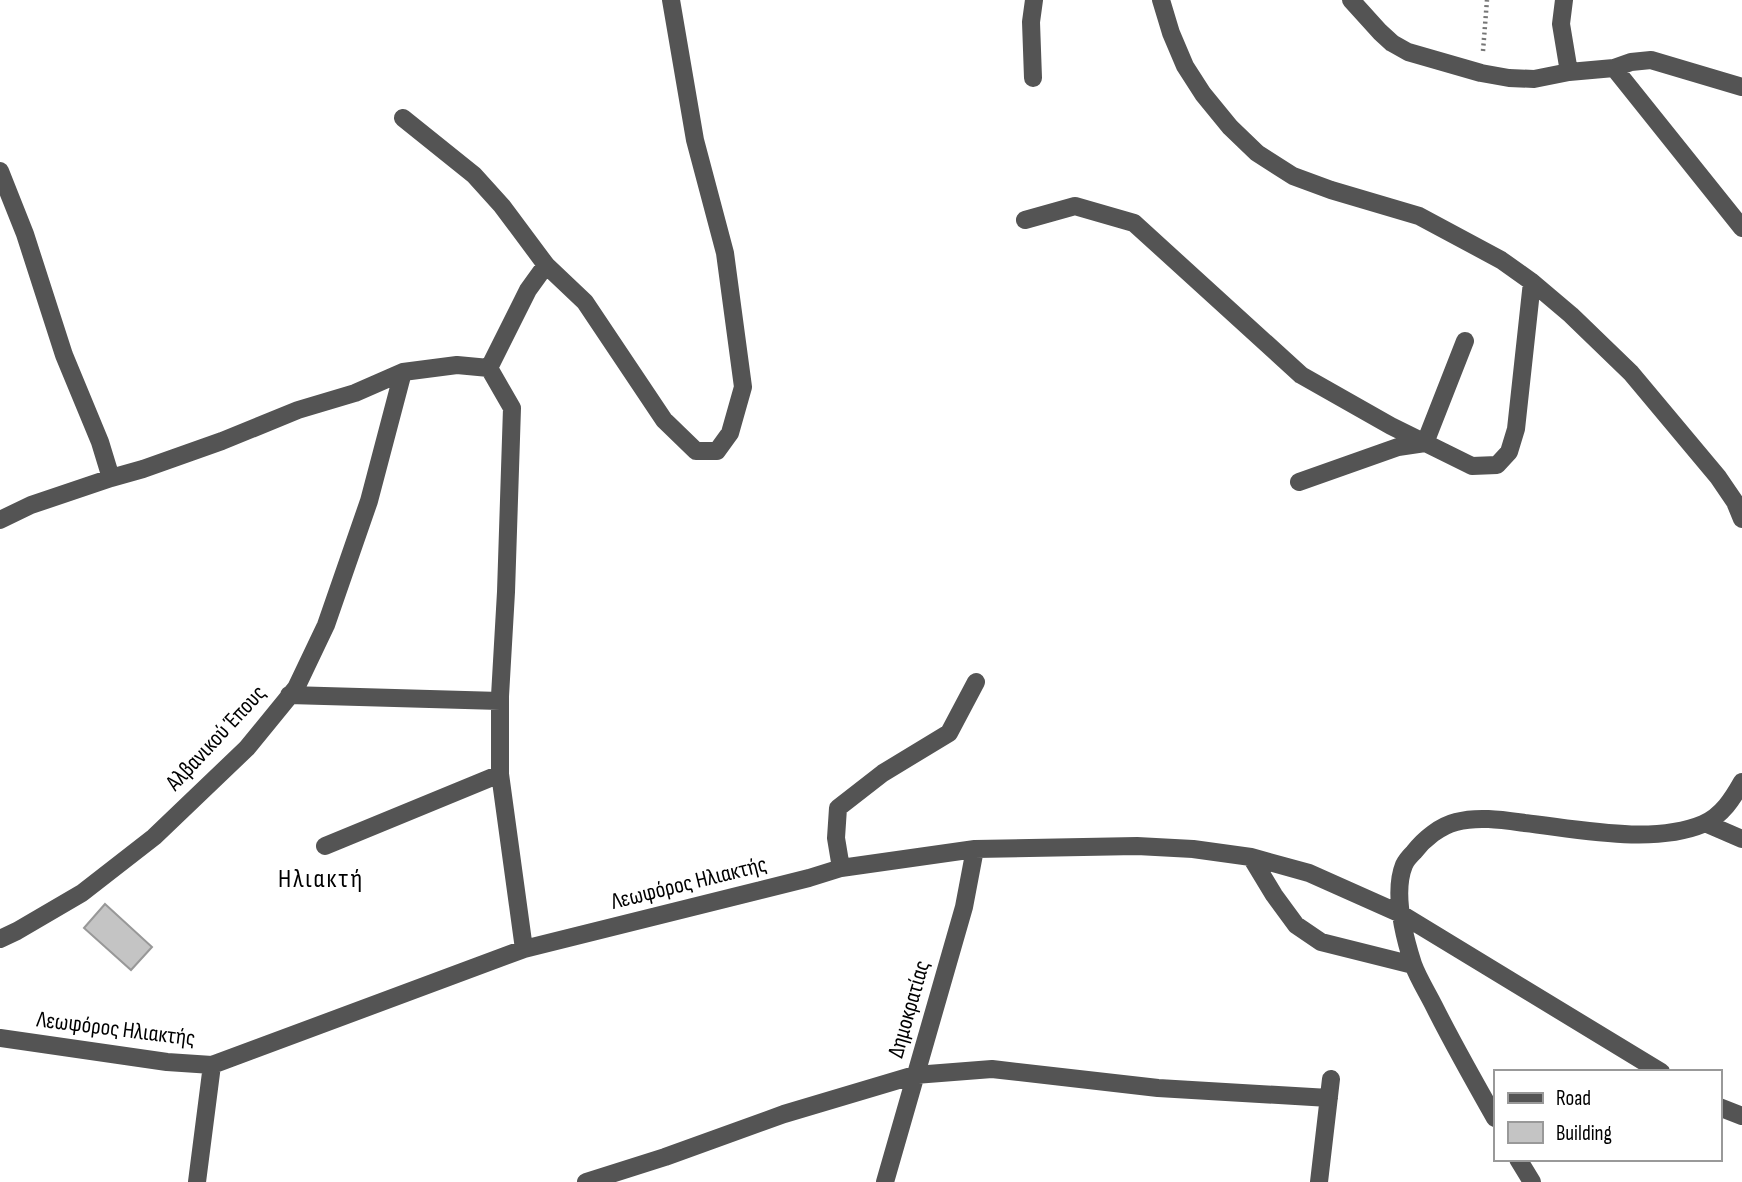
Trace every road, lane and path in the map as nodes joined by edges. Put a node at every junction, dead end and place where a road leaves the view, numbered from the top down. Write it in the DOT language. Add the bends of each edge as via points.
graph roads {
  1 [pos="671,0"];
  2 [pos="1034,0"];
  3 [pos="1161,0"];
  4 [pos="1351,0"];
  5 [pos="1487,0"];
  6 [pos="1564,0"];
  7 [pos="1614,68"];
  8 [pos="1569,72"];
  9 [pos="1482,74"];
  10 [pos="1033,78"];
  11 [pos="1742,88"];
  12 [pos="403,118"];
  13 [pos="0,171"];
  14 [pos="1025,220"];
  15 [pos="1742,228"];
  16 [pos="546,265"];
  17 [pos="1532,282"];
  18 [pos="1465,341"];
  19 [pos="489,368"];
  20 [pos="403,372"];
  21 [pos="1425,443"];
  22 [pos="111,478"];
  23 [pos="1299,482"];
  24 [pos="1742,519"];
  25 [pos="0,520"];
  26 [pos="976,682"];
  27 [pos="289,695"];
  28 [pos="500,701"];
  29 [pos="500,774"];
  30 [pos="1742,782"];
  31 [pos="1705,823"];
  32 [pos="1742,839"];
  33 [pos="325,846"];
  34 [pos="975,849"];
  35 [pos="1251,857"];
  36 [pos="841,868"];
  37 [pos="1401,914"];
  38 [pos="0,939"];
  39 [pos="524,950"];
  40 [pos="1413,965"];
  41 [pos="0,1038"];
  42 [pos="212,1065"];
  43 [pos="1658,1070"];
  44 [pos="915,1075"];
  45 [pos="1331,1079"];
  46 [pos="1329,1098"];
  47 [pos="1721,1108"];
  48 [pos="1494,1116"];
  49 [pos="1742,1116"];
  50 [pos="1519,1161"];
  51 [pos="197,1182"];
  52 [pos="586,1182"];
  53 [pos="886,1182"];
  54 [pos="1319,1182"];
  55 [pos="1532,1182"];
  1 -- 16 [label="street" via="695,140 725,253 743,387 730,433 717,451 696,452 664,420 585,302"];
  2 -- 10 [label="street"];
  3 -- 17 [label="street" via="1185,66 1230,127 1257,153 1293,176 1419,216"];
  4 -- 9 [label="street" via="1392,43"];
  5 -- 9 [label="path"];
  6 -- 8 [label="street" via="1561,24"];
  7 -- 8 [label="street"];
  7 -- 11 [label="street" via="1651,60"];
  7 -- 15 [label="street"];
  8 -- 9 [label="street" via="1534,79"];
  12 -- 16 [label="street" via="474,175"];
  13 -- 22 [label="street"];
  14 -- 21 [label="street" via="1075,206 1134,223 1301,374"];
  16 -- 19 [label="street" via="528,290"];
  17 -- 21 [label="street" via="1516,429 1509,452 1497,465 1472,466"];
  17 -- 24 [label="street" via="1631,373 1718,477"];
  18 -- 21 [label="street"];
  19 -- 20 [label="street" via="457,365"];
  19 -- 28 [label="street" via="512,408"];
  20 -- 22 [label="street"];
  20 -- 27 [label="street, Αλβανικού Έπους" via="369,501 326,625"];
  21 -- 23 [label="street" via="1398,447"];
  22 -- 25 [label="street"];
  26 -- 36 [label="street" via="949,733 883,773 838,808"];
  27 -- 28 [label="street"];
  27 -- 38 [label="street, Αλβανικού Έπους" via="247,748 154,837 82,893"];
  28 -- 29 [label="street"];
  29 -- 33 [label="street"];
  29 -- 39 [label="street"];
  30 -- 31 [label="street" via="1734,798"];
  31 -- 32 [label="street"];
  31 -- 37 [label="street" via="1646,835 1497,819 1455,822 1421,843 1404,863"];
  34 -- 35 [label="street, Λεωφόρος Ηλιακτής" via="1137,846"];
  34 -- 36 [label="street, Λεωφόρος Ηλιακτής"];
  34 -- 44 [label="street, Δημοκρατίας" via="964,907"];
  35 -- 37 [label="street, Λεωφόρος Ηλιακτής" via="1309,873"];
  35 -- 40 [label="street" via="1296,925 1321,943"];
  36 -- 39 [label="street, Λεωφόρος Ηλιακτής"];
  37 -- 40 [label="street"];
  37 -- 43 [label="street, Λεωφόρος Ηλιακτής"];
  39 -- 42 [label="street, Λεωφόρος Ηλιακτής"];
  40 -- 48 [label="street"];
  41 -- 42 [label="street, Λεωφόρος Ηλιακτής"];
  42 -- 51 [label="street"];
  44 -- 46 [label="street" via="992,1069 1158,1088"];
  44 -- 52 [label="street"];
  44 -- 53 [label="street, Δημοκρατίας"];
  45 -- 46 [label="street"];
  46 -- 54 [label="street"];
  47 -- 49 [label="street"];
  50 -- 55 [label="street"];
}
